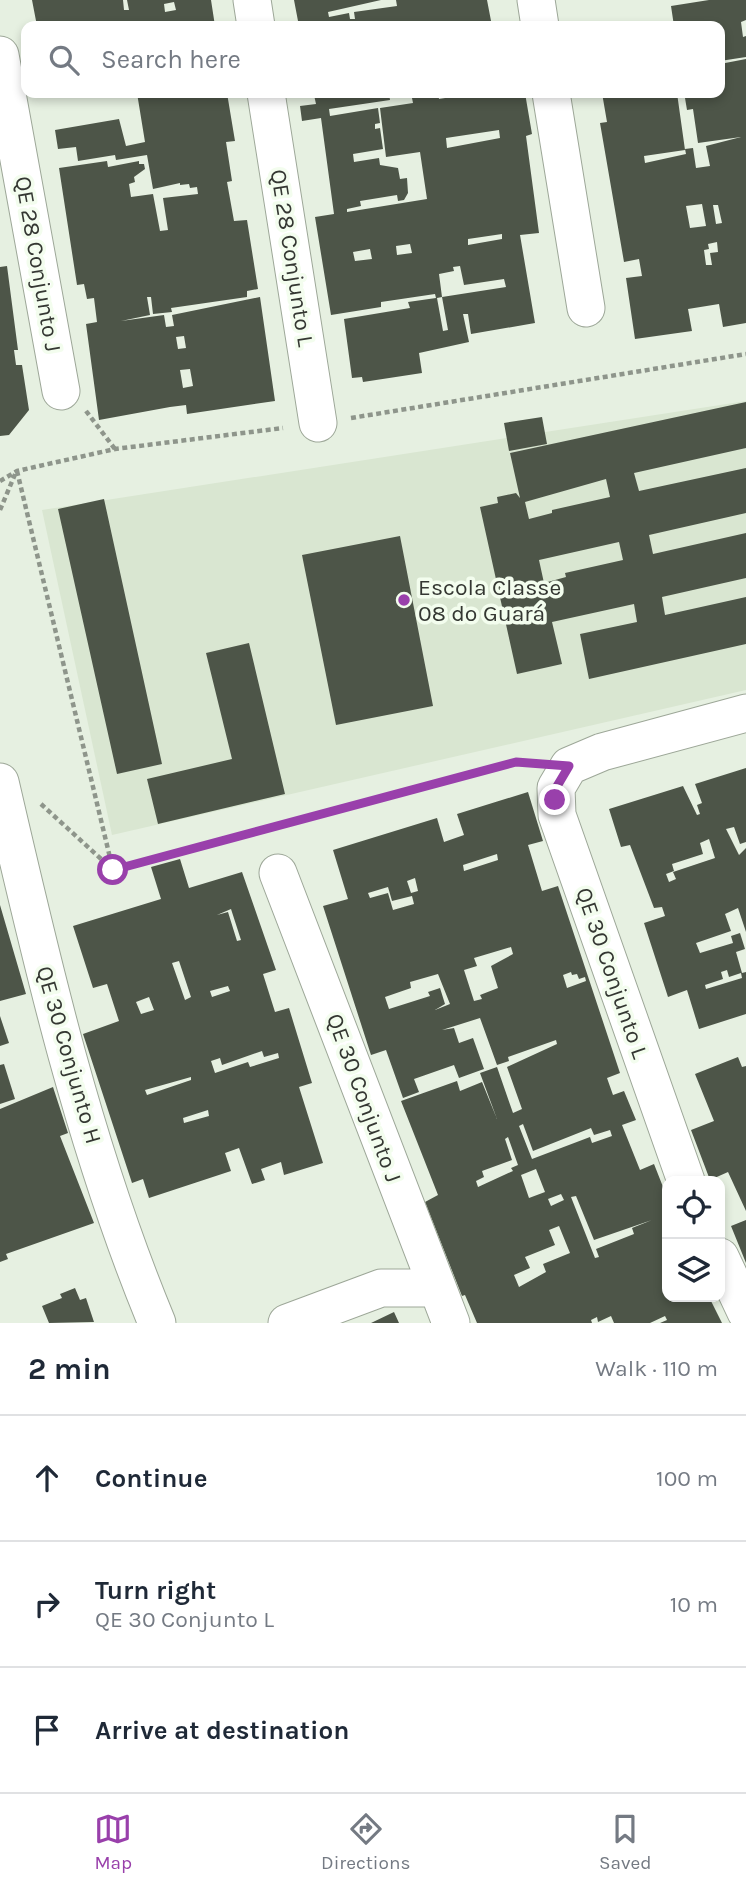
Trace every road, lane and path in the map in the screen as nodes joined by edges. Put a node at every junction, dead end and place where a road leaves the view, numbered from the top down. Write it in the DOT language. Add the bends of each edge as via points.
graph roads {
  1 [pos="252,0"];
  2 [pos="536,0"];
  3 [pos="255,21"];
  4 [pos="539,21"];
  5 [pos="0,55"];
  6 [pos="268,98"];
  7 [pos="552,98"];
  8 [pos="586,308"];
  9 [pos="746,354"];
  10 [pos="61,391"];
  11 [pos="318,424"];
  12 [pos="115,449"];
  13 [pos="17,471"];
  14 [pos="0,481"];
  15 [pos="0,510"];
  16 [pos="746,713"];
  17 [pos="569,766"];
  18 [pos="15,788"];
  19 [pos="113,870"];
  20 [pos="278,873"];
  21 [pos="684,1176"];
  22 [pos="725,1268"];
  23 [pos="436,1288"];
  24 [pos="746,1312"];
  25 [pos="157,1323"];
  26 [pos="287,1323"];
  27 [pos="451,1323"];
  1 -- 3 [label="street"];
  2 -- 4 [label="street"];
  5 -- 10 [label="street, QE 28 Conjunto J"];
  6 -- 11 [label="street, QE 28 Conjunto L"];
  7 -- 8 [label="street"];
  9 -- 11 [label="path"];
  10 -- 12 [label="path" via="91,414"];
  11 -- 12 [label="path"];
  12 -- 13 [label="path"];
  13 -- 14 [label="path"];
  13 -- 15 [label="path"];
  13 -- 19 [label="path"];
  16 -- 17 [label="street" via="602,752"];
  17 -- 19 [label="path" via="516,762"];
  17 -- 21 [label="street, QE 30 Conjunto L" via="556,788 557,815"];
  18 -- 19 [label="path"];
  18 -- 25 [label="street, QE 30 Conjunto H" via="40,954 89,1125"];
  20 -- 23 [label="street, QE 30 Conjunto J"];
  22 -- 24 [label="street"];
  23 -- 26 [label="street" via="382,1288"];
  23 -- 27 [label="street, QE 30 Conjunto J"];
}
